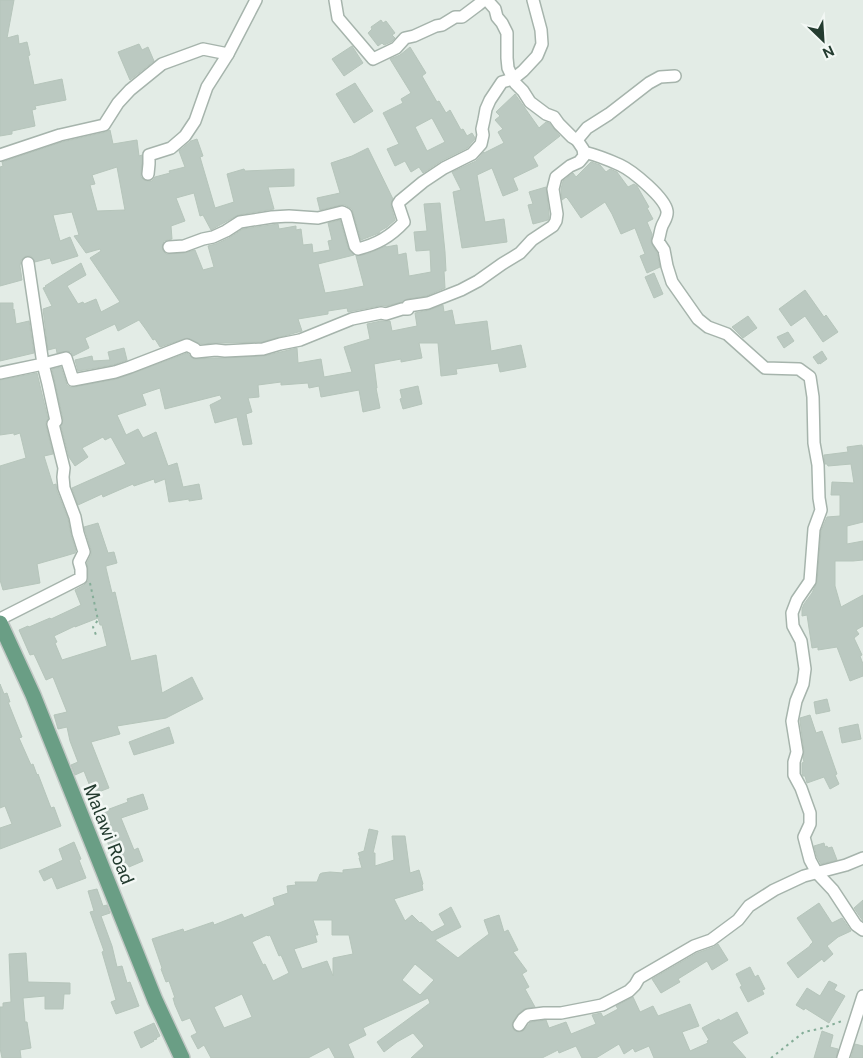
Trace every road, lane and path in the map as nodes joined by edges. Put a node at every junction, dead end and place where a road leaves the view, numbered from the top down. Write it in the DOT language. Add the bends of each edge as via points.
graph roads {
  1 [pos="256,0"];
  2 [pos="335,0"];
  3 [pos="485,0"];
  4 [pos="533,0"];
  5 [pos="228,54"];
  6 [pos="675,76"];
  7 [pos="512,79"];
  8 [pos="577,140"];
  9 [pos="584,152"];
  10 [pos="0,155"];
  11 [pos="148,174"];
  12 [pos="169,247"];
  13 [pos="28,263"];
  14 [pos="43,364"];
  15 [pos="0,373"];
  16 [pos="81,578"];
  17 [pos="0,619"];
  18 [pos="0,623"];
  19 [pos="96,635"];
  20 [pos="863,858"];
  21 [pos="816,873"];
  22 [pos="863,930"];
  23 [pos="863,996"];
  24 [pos="856,1015"];
  25 [pos="519,1026"];
  26 [pos="182,1058"];
  27 [pos="771,1058"];
  28 [pos="843,1058"];
  1 -- 5 [label="street"];
  2 -- 3 [label="street" via="338,18 373,59 396,48 405,38 462,17"];
  3 -- 7 [label="street" via="495,9 496,17 507,33 508,68"];
  4 -- 7 [label="street" via="542,44 537,56"];
  5 -- 10 [label="street" via="203,49 162,64 130,90 104,125 60,135"];
  5 -- 11 [label="street" via="207,87 185,136 171,148 149,155"];
  6 -- 8 [label="street" via="660,77 649,83 587,128"];
  7 -- 8 [label="street" via="530,102 554,117"];
  7 -- 12 [label="street" via="502,82 486,108 481,144 472,154 444,168 400,202 404,222 380,242 358,249 346,214 342,212 318,218 289,216 240,222 213,237"];
  8 -- 9 [label="street"];
  9 -- 14 [label="street" via="580,162 556,177 553,189 557,214 553,226 478,281 442,298 408,306 408,309 352,319 300,340 263,349 196,352 187,345 115,372 73,380 66,358"];
  9 -- 21 [label="street" via="622,166 660,198 667,211 658,241 664,250 672,282 698,319 708,327 727,334 765,368 799,369 810,377 821,510 814,529 810,581 792,613 805,669 792,721 797,752 794,775 810,813 810,824 804,837"];
  13 -- 14 [label="street"];
  14 -- 15 [label="street"];
  14 -- 16 [label="street" via="64,468 64,488 84,552 79,562"];
  16 -- 17 [label="street"];
  16 -- 19 [label="path" via="88,576 98,620 93,627"];
  18 -- 26 [label="main road, Malawi Road" via="33,695"];
  20 -- 21 [label="street"];
  21 -- 22 [label="street"];
  21 -- 25 [label="street" via="774,890 749,906 738,920 711,940 694,946 639,978 629,991 602,1005 528,1015"];
  23 -- 24 [label="street"];
  24 -- 27 [label="path" via="804,1032"];
  24 -- 28 [label="street"];
}
